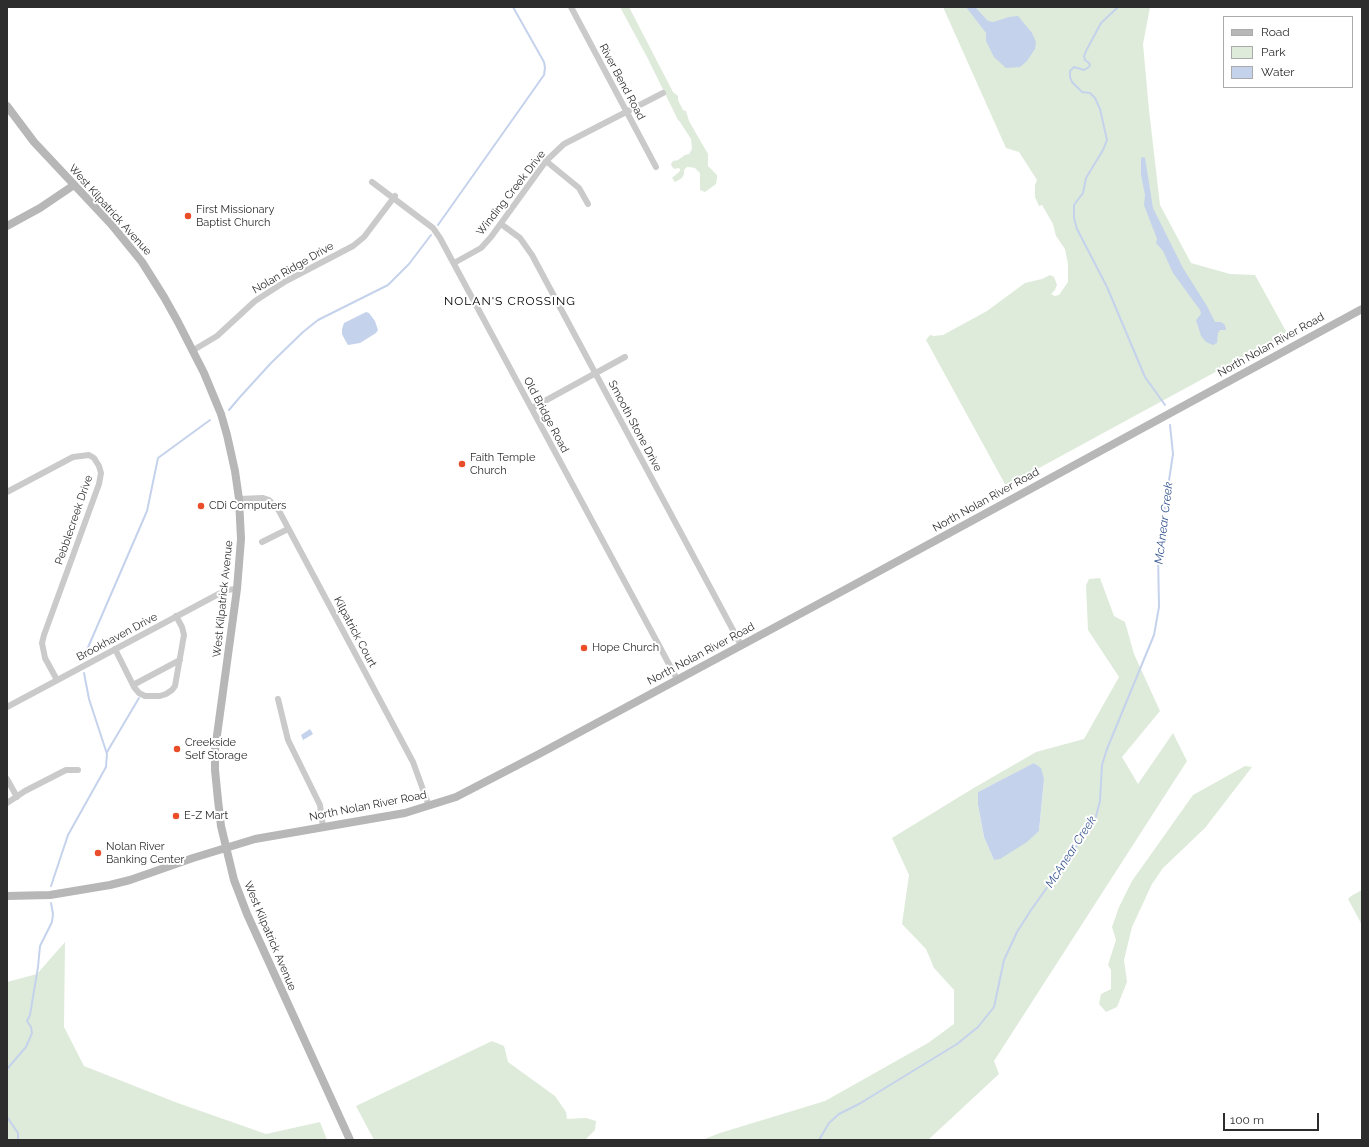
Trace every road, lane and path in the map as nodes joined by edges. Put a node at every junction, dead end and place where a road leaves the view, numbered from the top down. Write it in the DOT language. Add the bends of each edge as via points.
graph roads {
  1 [pos="571,7"];
  2 [pos="663,93"];
  3 [pos="7,106"];
  4 [pos="627,111"];
  5 [pos="546,161"];
  6 [pos="656,167"];
  7 [pos="372,182"];
  8 [pos="74,185"];
  9 [pos="395,197"];
  10 [pos="588,204"];
  11 [pos="501,224"];
  12 [pos="7,226"];
  13 [pos="454,263"];
  14 [pos="1362,308"];
  15 [pos="192,351"];
  16 [pos="625,357"];
  17 [pos="596,373"];
  18 [pos="532,408"];
  19 [pos="7,492"];
  20 [pos="239,499"];
  21 [pos="288,529"];
  22 [pos="262,542"];
  23 [pos="237,589"];
  24 [pos="176,616"];
  25 [pos="741,645"];
  26 [pos="115,649"];
  27 [pos="180,660"];
  28 [pos="677,679"];
  29 [pos="57,680"];
  30 [pos="133,686"];
  31 [pos="278,699"];
  32 [pos="7,707"];
  33 [pos="78,770"];
  34 [pos="7,779"];
  35 [pos="17,797"];
  36 [pos="7,803"];
  37 [pos="429,806"];
  38 [pos="323,827"];
  39 [pos="226,847"];
  40 [pos="7,896"];
  41 [pos="350,1140"];
  1 -- 4 [label="street, River Bend Road"];
  2 -- 4 [label="street, Winding Creek Drive"];
  3 -- 8 [label="main road, West Kilpatrick Avenue" via="34,142"];
  4 -- 5 [label="street, Winding Creek Drive" via="564,144"];
  4 -- 6 [label="street, River Bend Road"];
  5 -- 10 [label="street" via="579,188"];
  5 -- 11 [label="street, Winding Creek Drive"];
  7 -- 9 [label="street, Old Bridge Road"];
  8 -- 12 [label="main road"];
  8 -- 15 [label="main road, West Kilpatrick Avenue" via="142,262 164,297"];
  9 -- 13 [label="street, Old Bridge Road" via="436,232"];
  9 -- 15 [label="street, Nolan Ridge Drive" via="364,237 353,246 286,281 255,301 217,336"];
  11 -- 13 [label="street, Winding Creek Drive" via="481,248"];
  11 -- 17 [label="street, Smooth Stone Drive" via="520,238 532,255"];
  13 -- 18 [label="street, Old Bridge Road"];
  14 -- 25 [label="main road, North Nolan River Road"];
  15 -- 20 [label="main road, West Kilpatrick Avenue" via="213,393 224,424"];
  16 -- 17 [label="street"];
  17 -- 18 [label="street"];
  17 -- 25 [label="street, Smooth Stone Drive"];
  18 -- 28 [label="street, Old Bridge Road"];
  19 -- 29 [label="street, Pebblecreek Drive" via="73,457 89,455 94,458 101,473 42,643 45,658"];
  20 -- 21 [label="street, Kilpatrick Court" via="269,500 278,509"];
  20 -- 23 [label="main road, West Kilpatrick Avenue" via="241,539"];
  21 -- 22 [label="street"];
  21 -- 37 [label="street, Kilpatrick Court" via="413,762"];
  23 -- 24 [label="street, Brookhaven Drive" via="226,590"];
  23 -- 39 [label="main road, West Kilpatrick Avenue" via="216,750 218,800"];
  24 -- 26 [label="street, Brookhaven Drive"];
  24 -- 27 [label="street" via="184,635"];
  25 -- 28 [label="main road, North Nolan River Road"];
  26 -- 29 [label="street, Brookhaven Drive"];
  26 -- 30 [label="street"];
  27 -- 30 [label="street"];
  27 -- 30 [label="street" via="175,686 166,694 145,696"];
  28 -- 37 [label="main road, North Nolan River Road" via="501,774 456,797"];
  29 -- 32 [label="street, Brookhaven Drive"];
  31 -- 38 [label="street" via="288,740 320,805"];
  33 -- 35 [label="street" via="66,770"];
  34 -- 35 [label="street"];
  35 -- 36 [label="street"];
  37 -- 38 [label="main road, North Nolan River Road" via="405,813"];
  38 -- 39 [label="main road, North Nolan River Road" via="276,834"];
  39 -- 40 [label="main road, North Nolan River Road" via="110,885 50,895"];
  39 -- 41 [label="main road, West Kilpatrick Avenue" via="234,880 247,914"];
}
